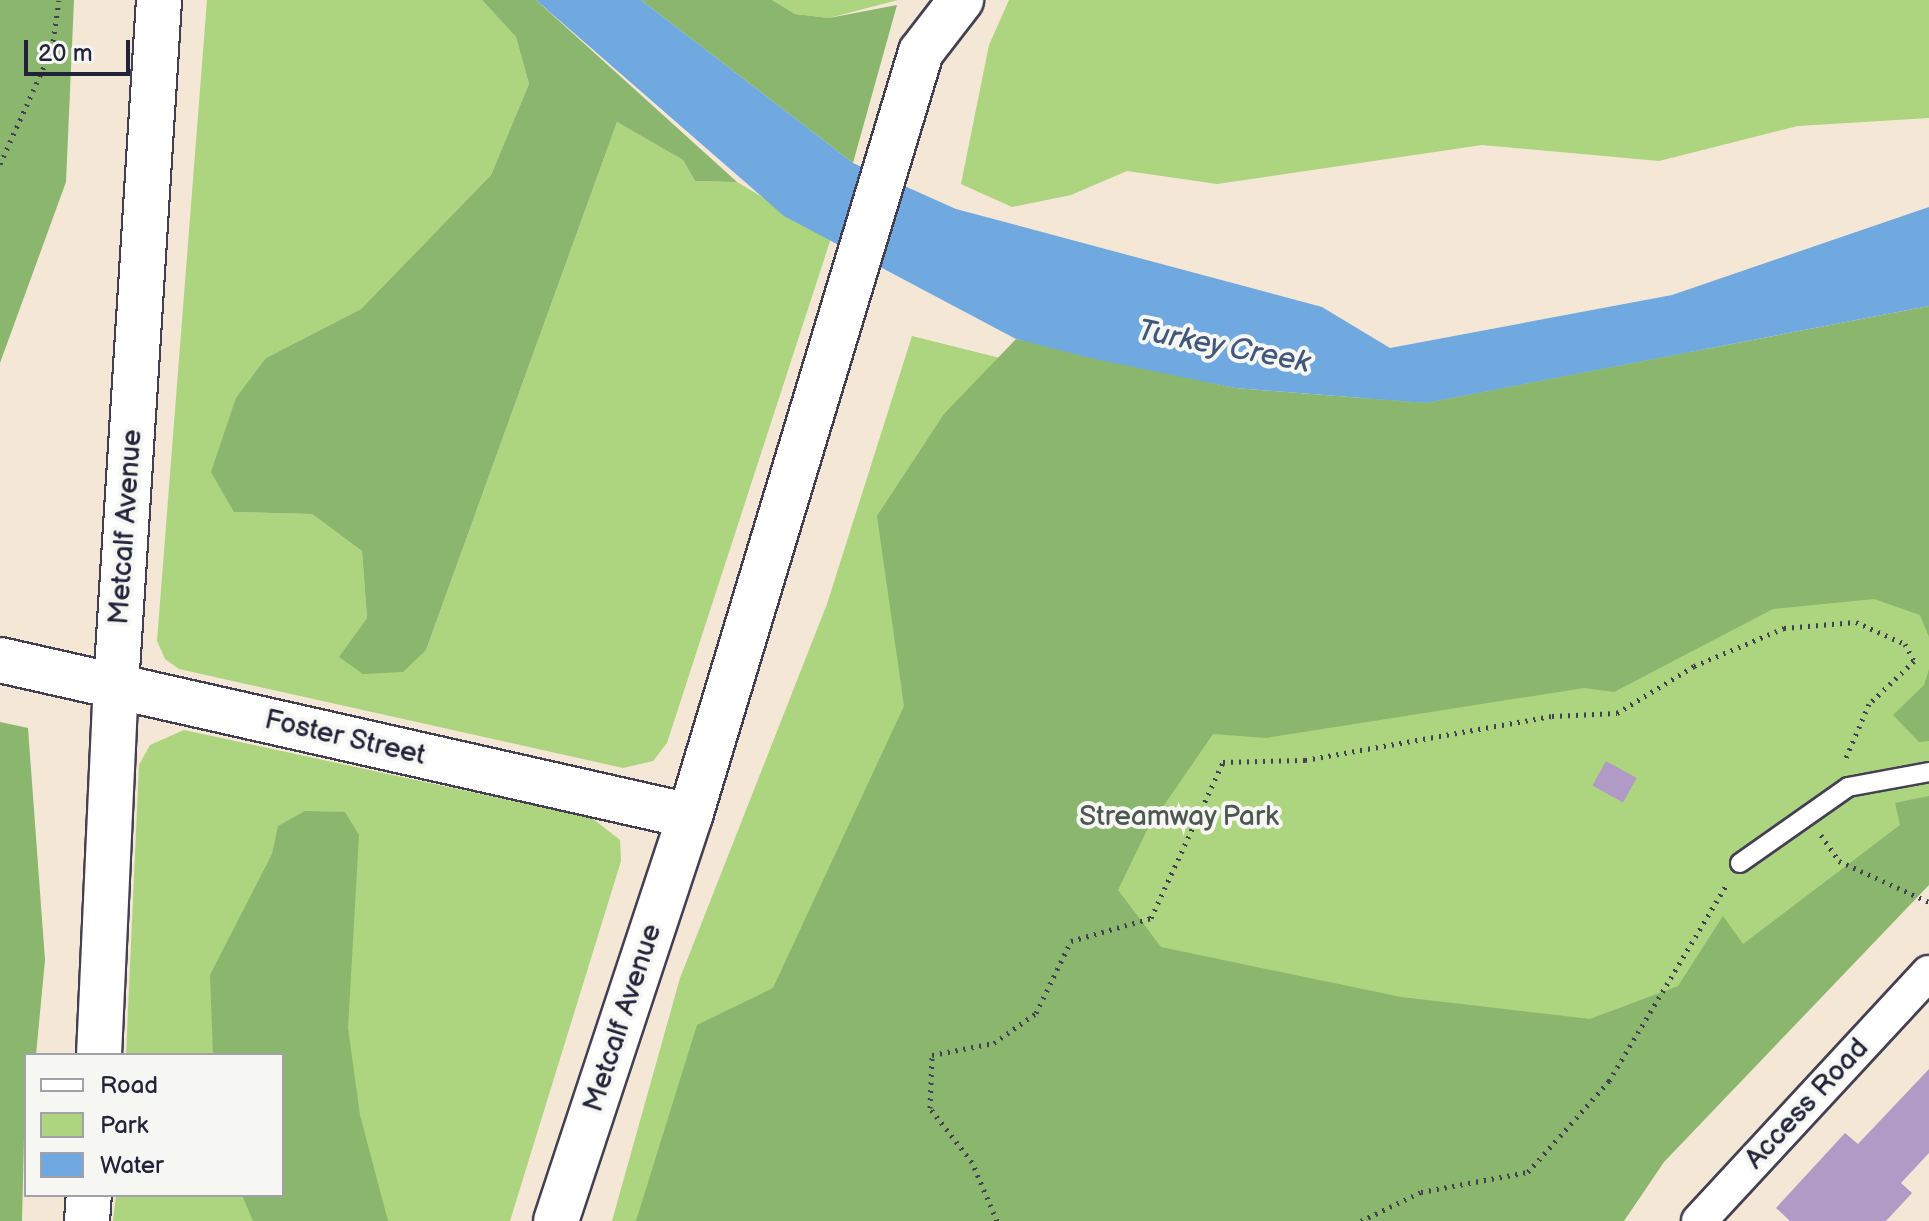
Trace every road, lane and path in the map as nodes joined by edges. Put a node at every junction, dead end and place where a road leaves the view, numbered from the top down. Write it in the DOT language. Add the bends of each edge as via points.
graph roads {
  1 [pos="59,0"];
  2 [pos="159,0"];
  3 [pos="932,0"];
  4 [pos="961,0"];
  5 [pos="921,52"];
  6 [pos="0,164"];
  7 [pos="0,660"];
  8 [pos="116,686"];
  9 [pos="1845,759"];
  10 [pos="1929,772"];
  11 [pos="690,816"];
  12 [pos="1839,861"];
  13 [pos="1740,863"];
  14 [pos="1728,883"];
  15 [pos="1929,902"];
  16 [pos="1924,983"];
  17 [pos="99,1053"];
  18 [pos="89,1197"];
  19 [pos="87,1221"];
  20 [pos="556,1221"];
  21 [pos="997,1221"];
  22 [pos="1361,1221"];
  23 [pos="1699,1221"];
  1 -- 6 [label="path" via="52,49"];
  2 -- 8 [label="main road, Metcalf Avenue"];
  3 -- 5 [label="main road, Metcalf Avenue"];
  4 -- 5 [label="main road"];
  5 -- 11 [label="main road, Metcalf Avenue"];
  7 -- 8 [label="main road, Foster Street"];
  8 -- 11 [label="main road, Foster Street"];
  8 -- 17 [label="main road, Metcalf Avenue"];
  9 -- 21 [label="path" via="1869,704 1914,661 1905,644 1856,622 1784,628 1694,666 1617,713 1552,716 1305,760 1223,762 1151,918 1071,941 1036,1013 994,1043 932,1055 930,1108 972,1162"];
  10 -- 13 [label="lane" via="1848,787"];
  11 -- 20 [label="main road, Metcalf Avenue"];
  12 -- 15 [label="path"];
  14 -- 22 [label="path" via="1609,1081 1528,1172 1421,1192"];
  16 -- 23 [label="street, Access Road"];
  18 -- 19 [label="main road"];
}
